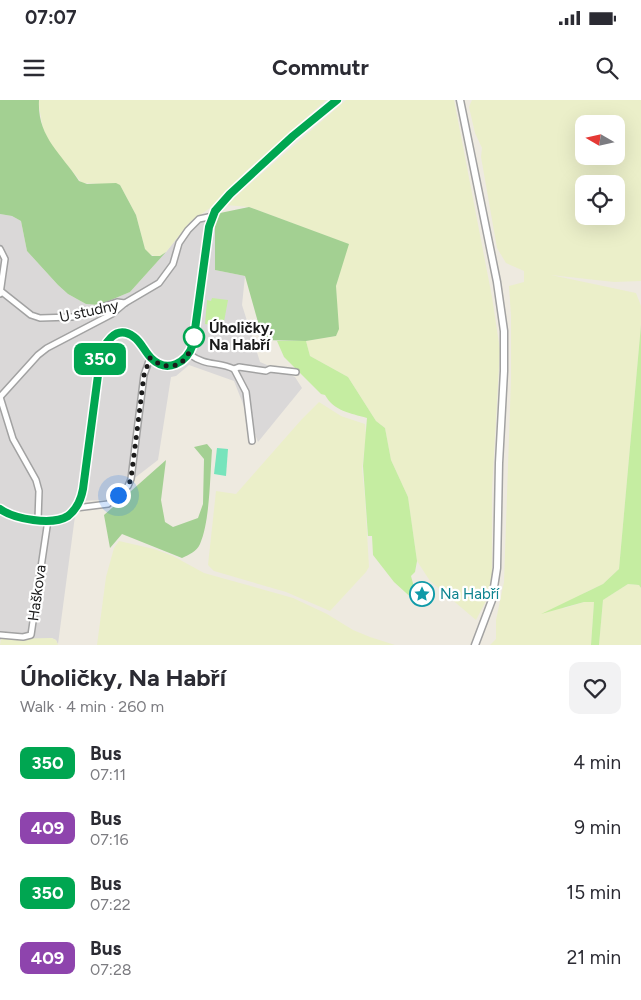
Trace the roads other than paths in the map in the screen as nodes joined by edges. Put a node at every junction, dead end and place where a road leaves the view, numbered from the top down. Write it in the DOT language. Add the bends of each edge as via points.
graph roads {
  1 [pos="337,100"];
  2 [pos="460,100"];
  3 [pos="213,216"];
  4 [pos="0,248"];
  5 [pos="1,293"];
  6 [pos="125,303"];
  7 [pos="189,354"];
  8 [pos="150,358"];
  9 [pos="234,369"];
  10 [pos="296,372"];
  11 [pos="0,397"];
  12 [pos="252,441"];
  13 [pos="76,508"];
  14 [pos="0,509"];
  15 [pos="38,520"];
  16 [pos="48,520"];
  17 [pos="0,634"];
  18 [pos="475,645"];
  1 -- 3 [label="street" via="230,194"];
  2 -- 18 [label="street" via="504,331 497,568 492,600"];
  3 -- 6 [label="street" via="199,219 188,230 173,264 159,283"];
  3 -- 7 [label="street"];
  4 -- 5 [label="street" via="4,259"];
  5 -- 6 [label="street, U studny" via="26,312 40,318 72,317 117,302"];
  6 -- 11 [label="street" via="112,314 47,348"];
  7 -- 8 [label="street" via="182,362 171,366"];
  7 -- 9 [label="street" via="208,364"];
  8 -- 13 [label="street" via="144,375 128,486 108,504"];
  8 -- 13 [label="street" via="129,334 113,336 104,346 83,489"];
  9 -- 10 [label="street" via="266,371 270,368"];
  9 -- 12 [label="street" via="246,392"];
  11 -- 15 [label="street" via="13,439 39,491"];
  13 -- 16 [label="street" via="63,518"];
  14 -- 15 [label="street" via="14,516"];
  15 -- 16 [label="street"];
  16 -- 17 [label="street, Haškova" via="31,635"];
}
